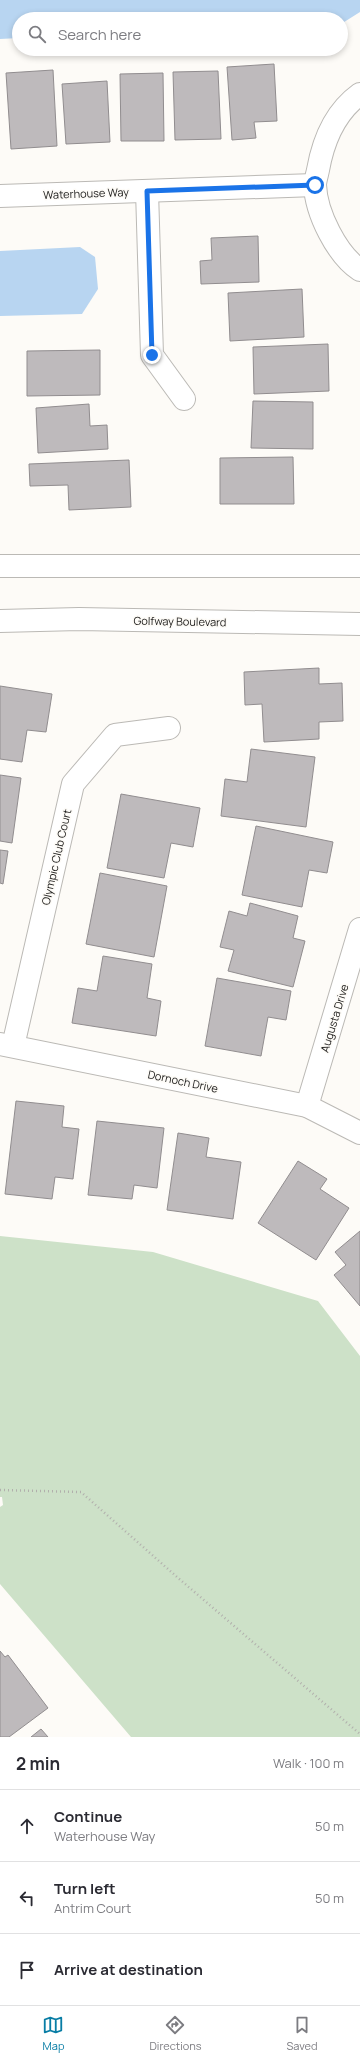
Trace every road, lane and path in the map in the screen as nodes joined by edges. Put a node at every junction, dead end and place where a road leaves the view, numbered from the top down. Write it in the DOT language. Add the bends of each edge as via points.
graph roads {
  1 [pos="360,94"];
  2 [pos="315,185"];
  3 [pos="147,191"];
  4 [pos="0,196"];
  5 [pos="360,270"];
  6 [pos="184,399"];
  7 [pos="0,566"];
  8 [pos="360,566"];
  9 [pos="0,622"];
  10 [pos="360,624"];
  11 [pos="169,728"];
  12 [pos="360,929"];
  13 [pos="7,1045"];
  14 [pos="307,1106"];
  15 [pos="360,1134"];
  16 [pos="0,1490"];
  17 [pos="360,1734"];
  1 -- 2 [label="street" via="336,119 322,148"];
  2 -- 3 [label="street, Waterhouse Way"];
  2 -- 5 [label="street" via="320,212 334,242"];
  3 -- 4 [label="street, Waterhouse Way"];
  3 -- 6 [label="street" via="152,355"];
  7 -- 8 [label="street"];
  9 -- 10 [label="street, Golfway Boulevard" via="79,619"];
  11 -- 13 [label="street, Olympic Club Court" via="115,735 73,784"];
  12 -- 14 [label="street, Augusta Drive"];
  13 -- 14 [label="street, Dornoch Drive"];
  14 -- 15 [label="street, Dornoch Drive"];
  16 -- 17 [label="path" via="81,1492"];
}
